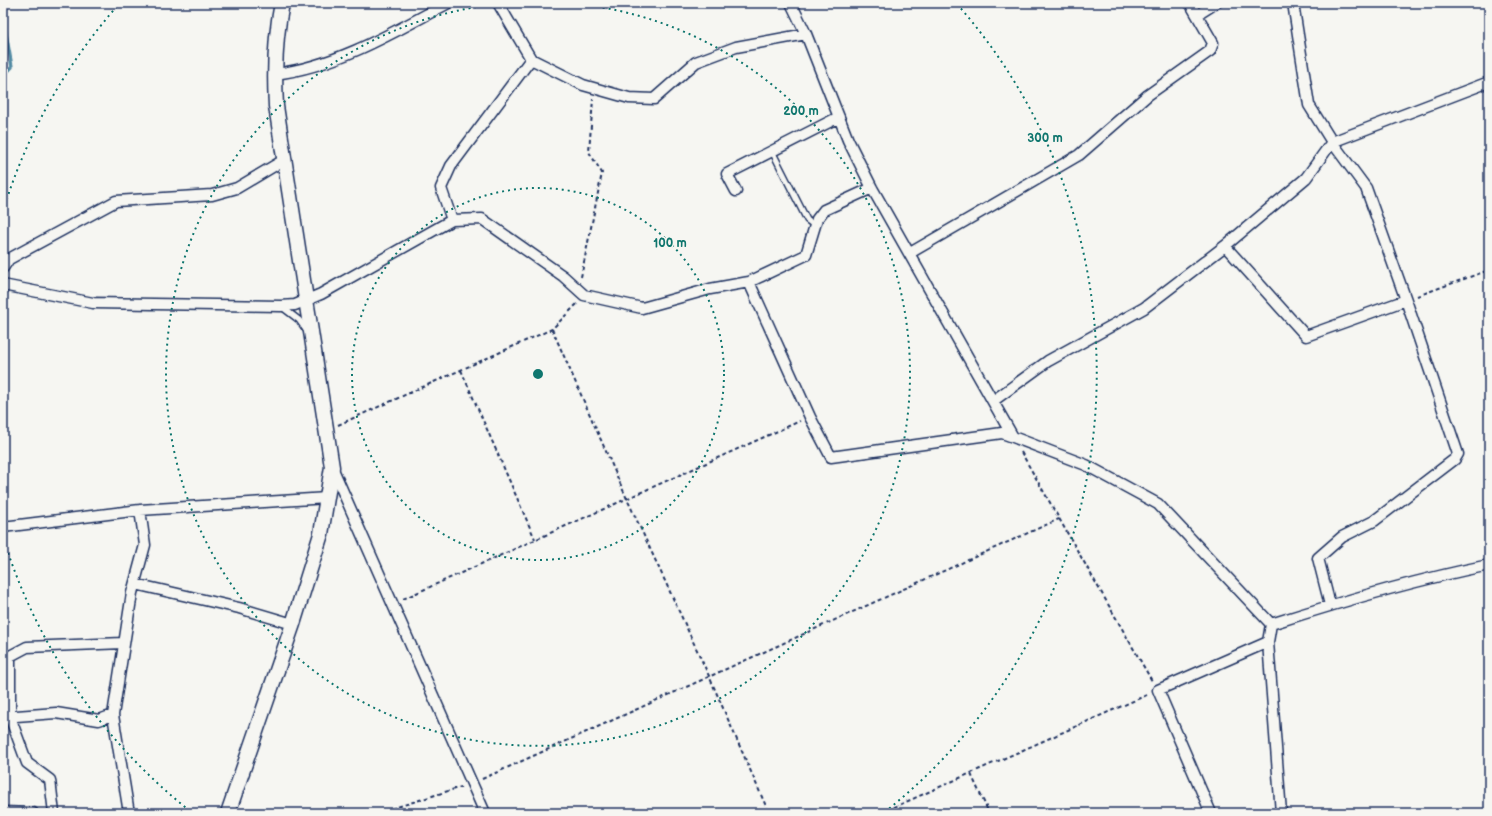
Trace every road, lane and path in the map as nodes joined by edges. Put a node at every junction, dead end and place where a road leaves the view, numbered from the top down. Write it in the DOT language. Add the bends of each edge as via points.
graph roads {
  1 [pos="282,3"];
  2 [pos="448,3"];
  3 [pos="498,3"];
  4 [pos="791,3"];
  5 [pos="1190,3"];
  6 [pos="1216,3"];
  7 [pos="1293,3"];
  8 [pos="1197,15"];
  9 [pos="806,34"];
  10 [pos="531,59"];
  11 [pos="275,74"];
  12 [pos="1489,82"];
  13 [pos="593,88"];
  14 [pos="839,117"];
  15 [pos="1332,142"];
  16 [pos="772,151"];
  17 [pos="284,160"];
  18 [pos="872,188"];
  19 [pos="736,191"];
  20 [pos="452,220"];
  21 [pos="815,226"];
  22 [pos="1225,246"];
  23 [pos="910,253"];
  24 [pos="3,268"];
  25 [pos="1489,270"];
  26 [pos="749,282"];
  27 [pos="3,285"];
  28 [pos="581,293"];
  29 [pos="307,300"];
  30 [pos="1406,300"];
  31 [pos="281,306"];
  32 [pos="552,329"];
  33 [pos="314,344"];
  34 [pos="461,370"];
  35 [pos="993,401"];
  36 [pos="810,417"];
  37 [pos="326,430"];
  38 [pos="1013,437"];
  39 [pos="332,467"];
  40 [pos="327,498"];
  41 [pos="627,499"];
  42 [pos="140,510"];
  43 [pos="1059,519"];
  44 [pos="3,527"];
  45 [pos="535,540"];
  46 [pos="1489,566"];
  47 [pos="135,584"];
  48 [pos="392,604"];
  49 [pos="1330,605"];
  50 [pos="293,624"];
  51 [pos="1271,624"];
  52 [pos="1268,642"];
  53 [pos="123,643"];
  54 [pos="709,676"];
  55 [pos="1158,690"];
  56 [pos="113,715"];
  57 [pos="7,717"];
  58 [pos="971,774"];
  59 [pos="472,784"];
  60 [pos="3,812"];
  61 [pos="33,813"];
  62 [pos="54,813"];
  63 [pos="129,813"];
  64 [pos="228,813"];
  65 [pos="378,813"];
  66 [pos="485,813"];
  67 [pos="769,813"];
  68 [pos="881,813"];
  69 [pos="988,813"];
  70 [pos="1211,813"];
  71 [pos="1281,813"];
  1 -- 11 [label="street" via="277,30"];
  2 -- 11 [label="street" via="359,50 317,65"];
  3 -- 10 [label="street"];
  4 -- 9 [label="street"];
  5 -- 8 [label="street"];
  6 -- 8 [label="street"];
  7 -- 15 [label="street" via="1309,105"];
  8 -- 23 [label="street" via="1214,43 1210,51 1148,95 1079,155"];
  9 -- 13 [label="street" via="736,47 696,62 654,99 630,98"];
  9 -- 14 [label="street"];
  10 -- 13 [label="street"];
  10 -- 20 [label="street" via="451,166 441,188"];
  11 -- 17 [label="street" via="276,106"];
  12 -- 15 [label="street"];
  13 -- 28 [label="path" via="590,152 602,173"];
  14 -- 16 [label="street"];
  14 -- 18 [label="street"];
  15 -- 22 [label="street" via="1306,178"];
  15 -- 30 [label="street" via="1366,188"];
  16 -- 19 [label="street" via="727,174"];
  16 -- 21 [label="lane" via="807,220"];
  17 -- 24 [label="street" via="237,188 212,195 116,201 9,259"];
  17 -- 29 [label="street"];
  18 -- 21 [label="street" via="824,210"];
  18 -- 23 [label="street"];
  20 -- 28 [label="street" via="482,219 563,276"];
  20 -- 29 [label="street"];
  21 -- 26 [label="street" via="806,255"];
  22 -- 30 [label="street" via="1306,336"];
  22 -- 35 [label="street" via="1144,308 1048,361"];
  23 -- 35 [label="street"];
  25 -- 30 [label="path"];
  26 -- 28 [label="street" via="710,289 642,308"];
  26 -- 36 [label="street"];
  27 -- 31 [label="street" via="93,303"];
  28 -- 32 [label="path"];
  29 -- 31 [label="street" via="295,305"];
  29 -- 33 [label="street"];
  30 -- 49 [label="street" via="1458,454 1455,459 1374,521 1342,537 1318,558"];
  31 -- 33 [label="lane" via="299,320"];
  32 -- 34 [label="path"];
  32 -- 41 [label="path"];
  33 -- 37 [label="street"];
  34 -- 37 [label="path"];
  34 -- 45 [label="path"];
  35 -- 38 [label="street"];
  36 -- 38 [label="street" via="831,457 1002,433"];
  36 -- 41 [label="path"];
  37 -- 39 [label="street"];
  38 -- 43 [label="path"];
  38 -- 51 [label="street" via="1086,465 1158,504"];
  39 -- 40 [label="street"];
  39 -- 48 [label="street"];
  40 -- 42 [label="street"];
  40 -- 50 [label="street" via="321,534"];
  41 -- 45 [label="path"];
  41 -- 54 [label="path"];
  42 -- 44 [label="street"];
  42 -- 47 [label="street" via="145,545"];
  43 -- 54 [label="path"];
  43 -- 55 [label="path"];
  45 -- 48 [label="path"];
  46 -- 49 [label="street" via="1408,583"];
  47 -- 50 [label="street" via="239,608"];
  47 -- 53 [label="street"];
  48 -- 59 [label="street"];
  49 -- 51 [label="street"];
  50 -- 64 [label="street"];
  51 -- 52 [label="street"];
  52 -- 55 [label="street"];
  52 -- 71 [label="street"];
  53 -- 56 [label="street"];
  53 -- 57 [label="street" via="27,647 10,656"];
  54 -- 59 [label="path"];
  54 -- 67 [label="path"];
  55 -- 58 [label="path"];
  55 -- 70 [label="street"];
  56 -- 57 [label="street" via="98,720 56,713"];
  56 -- 63 [label="street"];
  57 -- 62 [label="street" via="27,763 50,780"];
  58 -- 68 [label="path"];
  58 -- 69 [label="path"];
  59 -- 65 [label="path"];
  59 -- 66 [label="street"];
  60 -- 61 [label="street"];
}
